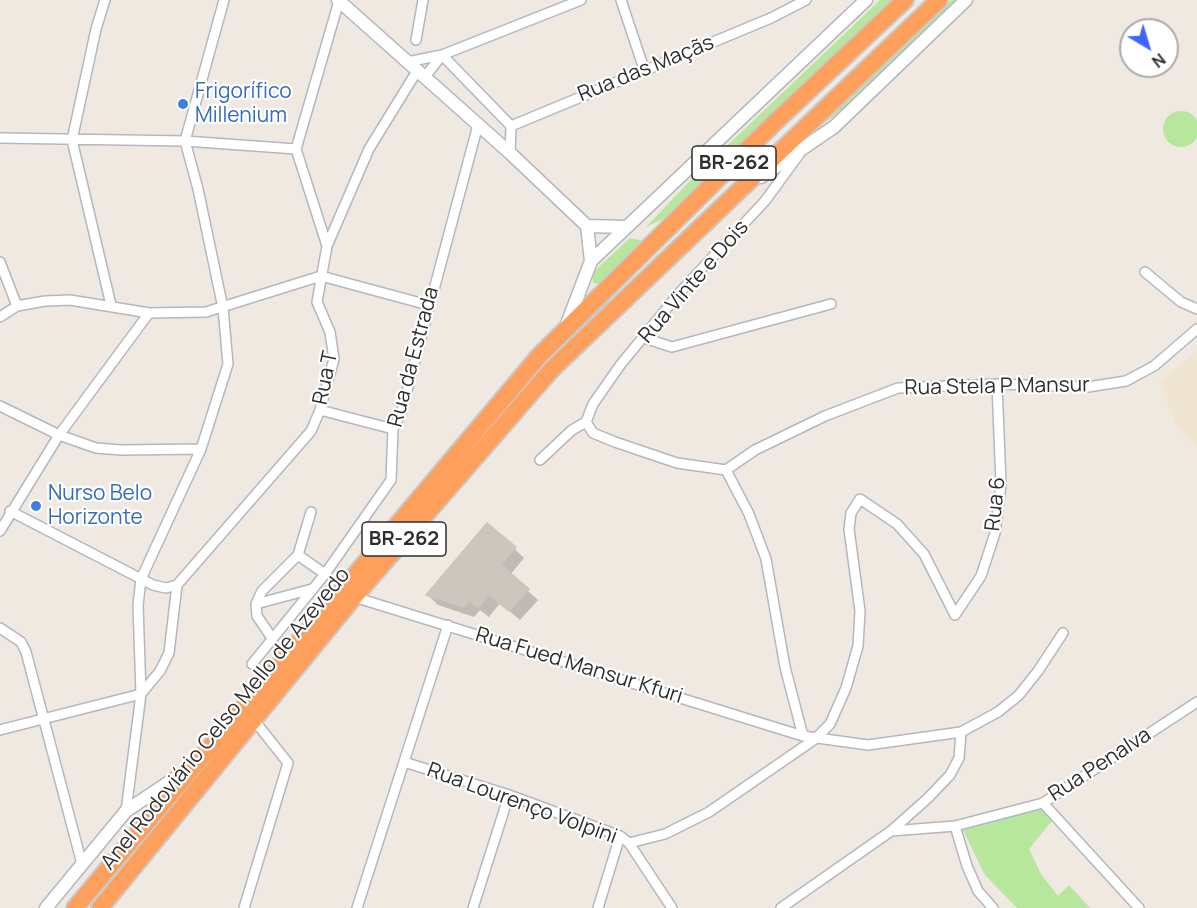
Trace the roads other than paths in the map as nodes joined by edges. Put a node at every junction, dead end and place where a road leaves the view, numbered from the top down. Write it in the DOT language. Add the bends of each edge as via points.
graph roads {
  1 [pos="105,0"];
  2 [pos="224,0"];
  3 [pos="423,0"];
  4 [pos="581,0"];
  5 [pos="621,0"];
  6 [pos="806,0"];
  7 [pos="866,0"];
  8 [pos="905,0"];
  9 [pos="939,0"];
  10 [pos="966,0"];
  11 [pos="339,1"];
  12 [pos="416,40"];
  13 [pos="442,55"];
  14 [pos="407,62"];
  15 [pos="645,69"];
  16 [pos="420,75"];
  17 [pos="478,125"];
  18 [pos="511,126"];
  19 [pos="0,138"];
  20 [pos="72,140"];
  21 [pos="185,141"];
  22 [pos="808,146"];
  23 [pos="296,149"];
  24 [pos="510,153"];
  25 [pos="735,194"];
  26 [pos="587,226"];
  27 [pos="625,227"];
  28 [pos="327,246"];
  29 [pos="591,261"];
  30 [pos="0,262"];
  31 [pos="1145,272"];
  32 [pos="321,276"];
  33 [pos="831,304"];
  34 [pos="111,305"];
  35 [pos="428,305"];
  36 [pos="17,306"];
  37 [pos="223,308"];
  38 [pos="1197,309"];
  39 [pos="149,313"];
  40 [pos="0,317"];
  41 [pos="566,328"];
  42 [pos="1197,329"];
  43 [pos="644,338"];
  44 [pos="997,384"];
  45 [pos="0,406"];
  46 [pos="320,410"];
  47 [pos="586,422"];
  48 [pos="393,429"];
  49 [pos="59,435"];
  50 [pos="201,449"];
  51 [pos="540,460"];
  52 [pos="726,470"];
  53 [pos="10,511"];
  54 [pos="311,512"];
  55 [pos="0,531"];
  56 [pos="298,555"];
  57 [pos="326,574"];
  58 [pos="141,579"];
  59 [pos="177,585"];
  60 [pos="313,589"];
  61 [pos="354,597"];
  62 [pos="256,604"];
  63 [pos="955,615"];
  64 [pos="448,625"];
  65 [pos="0,628"];
  66 [pos="1063,633"];
  67 [pos="272,638"];
  68 [pos="252,663"];
  69 [pos="141,694"];
  70 [pos="1197,702"];
  71 [pos="44,717"];
  72 [pos="254,720"];
  73 [pos="0,730"];
  74 [pos="961,732"];
  75 [pos="803,736"];
  76 [pos="815,740"];
  77 [pos="404,762"];
  78 [pos="192,766"];
  79 [pos="509,795"];
  80 [pos="1043,803"];
  81 [pos="126,811"];
  82 [pos="955,826"];
  83 [pos="891,831"];
  84 [pos="620,836"];
  85 [pos="629,843"];
  86 [pos="82,864"];
  87 [pos="46,908"];
  88 [pos="75,908"];
  89 [pos="100,908"];
  90 [pos="244,908"];
  91 [pos="357,908"];
  92 [pos="473,908"];
  93 [pos="598,908"];
  94 [pos="672,908"];
  95 [pos="781,908"];
  96 [pos="993,908"];
  97 [pos="1139,908"];
  1 -- 20 [label="street"];
  2 -- 21 [label="street"];
  3 -- 12 [label="street"];
  4 -- 13 [label="street"];
  5 -- 15 [label="street"];
  6 -- 15 [label="street, Rua das Maçãs"];
  7 -- 27 [label="main road, Anel Rodoviário Celso Mello de Azevedo"];
  8 -- 41 [label="highway, Anel Rodoviário Celso Mello de Azevedo / BR-262"];
  9 -- 25 [label="highway, Anel Rodoviário Celso Mello de Azevedo / BR-262"];
  10 -- 22 [label="main road, Anel Rodoviário Celso Mello de Azevedo" via="834,127"];
  11 -- 14 [label="main road"];
  11 -- 23 [label="street"];
  13 -- 14 [label="street"];
  13 -- 16 [label="street, Rua T"];
  13 -- 18 [label="street"];
  14 -- 16 [label="main road"];
  15 -- 18 [label="street, Rua das Maçãs"];
  16 -- 17 [label="main road"];
  16 -- 28 [label="street, Rua T" via="369,149"];
  17 -- 24 [label="main road"];
  17 -- 35 [label="street, Rua da Estrada"];
  18 -- 24 [label="street"];
  19 -- 20 [label="street"];
  20 -- 21 [label="street"];
  20 -- 34 [label="street"];
  21 -- 23 [label="street"];
  21 -- 37 [label="street"];
  22 -- 25 [label="main road, Anel Rodoviário Celso Mello de Azevedo"];
  22 -- 43 [label="street, Rua Vinte e Dois" via="765,201 681,291"];
  23 -- 28 [label="street"];
  24 -- 26 [label="main road"];
  25 -- 61 [label="highway, Anel Rodoviário Celso Mello de Azevedo / BR-262" via="552,369"];
  26 -- 27 [label="main road"];
  26 -- 29 [label="main road"];
  27 -- 29 [label="main road, Anel Rodoviário Celso Mello de Azevedo"];
  28 -- 32 [label="street, Rua T"];
  29 -- 41 [label="main road, Anel Rodoviário Celso Mello de Azevedo"];
  30 -- 36 [label="street"];
  31 -- 38 [label="street" via="1180,302"];
  32 -- 35 [label="street"];
  32 -- 37 [label="street"];
  32 -- 46 [label="street, Rua T" via="317,302 334,344 334,359"];
  33 -- 43 [label="street" via="672,347"];
  34 -- 36 [label="street" via="70,300"];
  34 -- 39 [label="street"];
  35 -- 48 [label="street, Rua da Estrada" via="401,414"];
  36 -- 40 [label="street"];
  37 -- 39 [label="street"];
  37 -- 50 [label="street" via="228,364"];
  39 -- 49 [label="street"];
  41 -- 78 [label="highway, Anel Rodoviário Celso Mello de Azevedo / BR-262"];
  42 -- 44 [label="street, Rua Stela P Mansur" via="1154,366 1126,381 1088,387"];
  43 -- 47 [label="street, Rua Vinte e Dois" via="593,404"];
  44 -- 52 [label="street, Rua Stela P Mansur" via="898,388 879,394 755,450"];
  44 -- 63 [label="street, Rua 6" via="1001,484 995,533 981,576"];
  45 -- 49 [label="street"];
  46 -- 48 [label="street"];
  46 -- 59 [label="street, Rua T" via="297,450"];
  47 -- 51 [label="street"];
  47 -- 52 [label="street" via="593,433 615,442 677,462"];
  48 -- 57 [label="street, Rua da Estrada" via="391,480"];
  49 -- 50 [label="street" via="96,448"];
  49 -- 53 [label="street"];
  50 -- 58 [label="street"];
  52 -- 75 [label="street" via="766,559 785,667"];
  53 -- 55 [label="street"];
  53 -- 58 [label="street"];
  54 -- 56 [label="street"];
  56 -- 57 [label="street"];
  56 -- 62 [label="street" via="262,591"];
  57 -- 60 [label="street, Rua da Estrada"];
  58 -- 59 [label="street" via="166,588"];
  58 -- 69 [label="street"];
  59 -- 69 [label="street" via="169,653"];
  60 -- 62 [label="street"];
  60 -- 67 [label="street, Rua da Estrada"];
  61 -- 64 [label="street, Rua Fued Mansur Kfuri"];
  61 -- 72 [label="highway, Anel Rodoviário Celso Mello de Azevedo / BR-262"];
  62 -- 67 [label="street" via="257,616"];
  63 -- 76 [label="street, Rua Lourenço Volpini" via="924,554 897,524 860,500 851,513 849,529 860,611 858,646 830,724"];
  64 -- 75 [label="street, Rua Fued Mansur Kfuri"];
  64 -- 77 [label="street"];
  65 -- 71 [label="street" via="21,642 26,652"];
  66 -- 74 [label="street" via="1019,694 998,712"];
  67 -- 68 [label="street, Rua da Estrada"];
  69 -- 71 [label="street"];
  69 -- 81 [label="street"];
  70 -- 80 [label="street, Rua Penalva"];
  71 -- 73 [label="street"];
  71 -- 86 [label="street"];
  72 -- 89 [label="highway, Anel Rodoviário Celso Mello de Azevedo / BR-262"];
  72 -- 90 [label="street" via="288,764"];
  74 -- 76 [label="street, Rua Fued Mansur Kfuri" via="868,745"];
  74 -- 83 [label="street" via="959,758 950,775"];
  75 -- 76 [label="street, Rua Fued Mansur Kfuri"];
  76 -- 85 [label="street, Rua Lourenço Volpini" via="709,812 665,834"];
  77 -- 79 [label="street, Rua Lourenço Volpini"];
  77 -- 91 [label="street"];
  78 -- 81 [label="main road"];
  78 -- 88 [label="highway, Anel Rodoviário Celso Mello de Azevedo / BR-262"];
  79 -- 84 [label="street, Rua Lourenço Volpini"];
  79 -- 92 [label="street"];
  80 -- 82 [label="street, Rua Penalva"];
  80 -- 97 [label="street"];
  81 -- 86 [label="main road"];
  82 -- 83 [label="street, Rua Penalva"];
  82 -- 96 [label="street" via="966,866 978,891"];
  83 -- 95 [label="street"];
  84 -- 85 [label="street, Rua Lourenço Volpini"];
  84 -- 93 [label="street"];
  85 -- 94 [label="street"];
  86 -- 87 [label="main road"];
}
